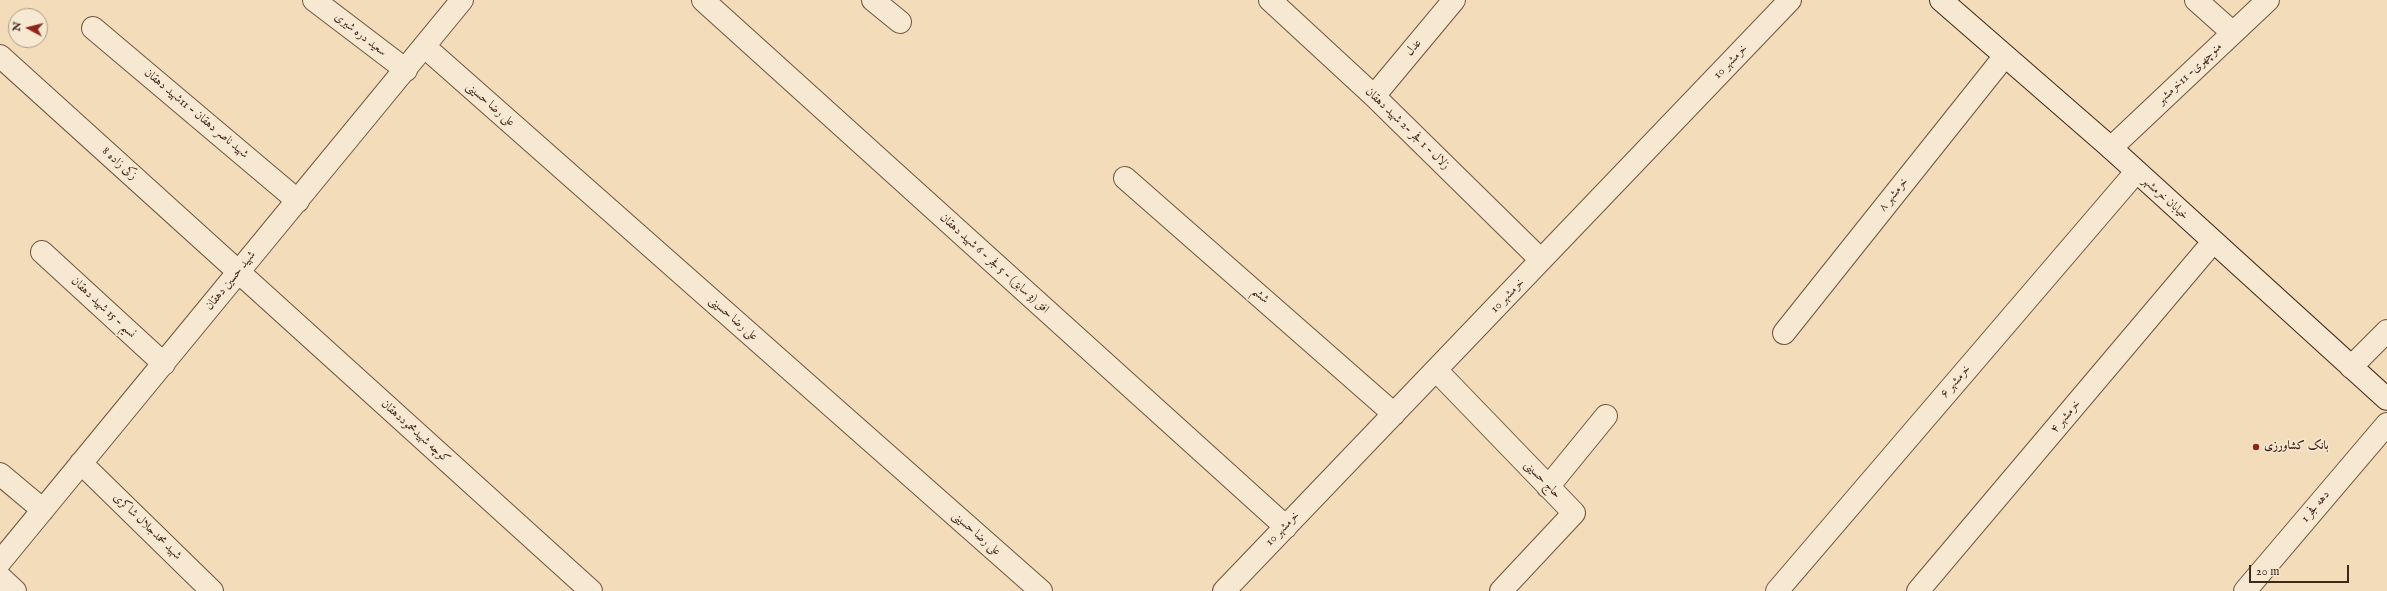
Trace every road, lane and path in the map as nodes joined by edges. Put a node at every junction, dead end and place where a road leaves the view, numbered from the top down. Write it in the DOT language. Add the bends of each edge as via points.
graph roads {
  1 [pos="314,0"];
  2 [pos="462,0"];
  3 [pos="703,0"];
  4 [pos="873,0"];
  5 [pos="1270,0"];
  6 [pos="1454,0"];
  7 [pos="1790,0"];
  8 [pos="1941,0"];
  9 [pos="2196,0"];
  10 [pos="2268,0"];
  11 [pos="900,22"];
  12 [pos="93,28"];
  13 [pos="2233,33"];
  14 [pos="425,47"];
  15 [pos="0,56"];
  16 [pos="2004,57"];
  17 [pos="406,70"];
  18 [pos="1374,96"];
  19 [pos="2111,148"];
  20 [pos="2136,172"];
  21 [pos="1125,178"];
  22 [pos="298,201"];
  23 [pos="2213,242"];
  24 [pos="42,252"];
  25 [pos="1542,260"];
  26 [pos="239,272"];
  27 [pos="2387,331"];
  28 [pos="1784,333"];
  29 [pos="164,364"];
  30 [pos="2351,368"];
  31 [pos="1436,370"];
  32 [pos="2387,399"];
  33 [pos="1394,414"];
  34 [pos="1606,416"];
  35 [pos="2387,424"];
  36 [pos="81,463"];
  37 [pos="0,474"];
  38 [pos="1548,487"];
  39 [pos="43,510"];
  40 [pos="1286,527"];
  41 [pos="0,562"];
  42 [pos="0,577"];
  43 [pos="14,591"];
  44 [pos="212,591"];
  45 [pos="591,591"];
  46 [pos="1041,591"];
  47 [pos="1224,591"];
  48 [pos="1501,591"];
  49 [pos="1777,591"];
  50 [pos="1918,591"];
  51 [pos="2244,591"];
  1 -- 17 [label="street, سعید دره شیری"];
  2 -- 14 [label="street, شهید حسین دهقان"];
  3 -- 40 [label="street, افق (3 سابق) - 5 فجر - 6 شهید دهقان"];
  4 -- 11 [label="street"];
  5 -- 18 [label="street, زلال - 1 فجر -2 شهید دهقان"];
  6 -- 18 [label="street, عدل"];
  7 -- 25 [label="street, خرمشهر 10"];
  8 -- 16 [label="street, خیابان خرمشهر"];
  9 -- 13 [label="street"];
  10 -- 13 [label="street, منوچهری- 11خرمشهر"];
  12 -- 22 [label="street, شهید ناصر دهقان - 11شهید دهقان"];
  13 -- 19 [label="street, منوچهری- 11خرمشهر"];
  14 -- 17 [label="street, شهید حسین دهقان"];
  14 -- 46 [label="street, علی رضا حسینی"];
  15 -- 26 [label="street, زکی زاده 8"];
  16 -- 19 [label="street, خیابان خرمشهر"];
  16 -- 28 [label="street, خرمشهر ۸"];
  17 -- 22 [label="street, شهید حسین دهقان"];
  18 -- 25 [label="street, زلال - 1 فجر -2 شهید دهقان"];
  19 -- 20 [label="street, خیابان خرمشهر"];
  20 -- 23 [label="street, خیابان خرمشهر"];
  20 -- 49 [label="street, خرمشهر ۶"];
  21 -- 33 [label="street, ششم"];
  22 -- 26 [label="street, شهید حسین دهقان"];
  23 -- 30 [label="street, خیابان خرمشهر"];
  23 -- 50 [label="street, خرمشهر ۴"];
  24 -- 29 [label="street, نسیم - 15 شهید دهقان"];
  25 -- 31 [label="street, خرمشهر 10"];
  26 -- 29 [label="street, شهید حسین دهقان"];
  26 -- 45 [label="street, کوچه شهیدمحموددهقان"];
  27 -- 30 [label="street"];
  29 -- 36 [label="street, شهید حسین دهقان"];
  30 -- 32 [label="street, خیابان خرمشهر"];
  31 -- 33 [label="street, خرمشهر 10"];
  31 -- 38 [label="street, حاج حسینی"];
  33 -- 40 [label="street, خرمشهر 10"];
  34 -- 38 [label="street"];
  35 -- 51 [label="street, دهه فجر 1"];
  36 -- 39 [label="street, شهید حسین دهقان"];
  36 -- 44 [label="street, شهید محمدجلال شاکری"];
  37 -- 39 [label="street"];
  38 -- 48 [label="street, حاج حسینی" via="1574,513"];
  39 -- 41 [label="street, شهید حسین دهقان"];
  40 -- 47 [label="street, خرمشهر 10"];
  42 -- 43 [label="street"];
}
